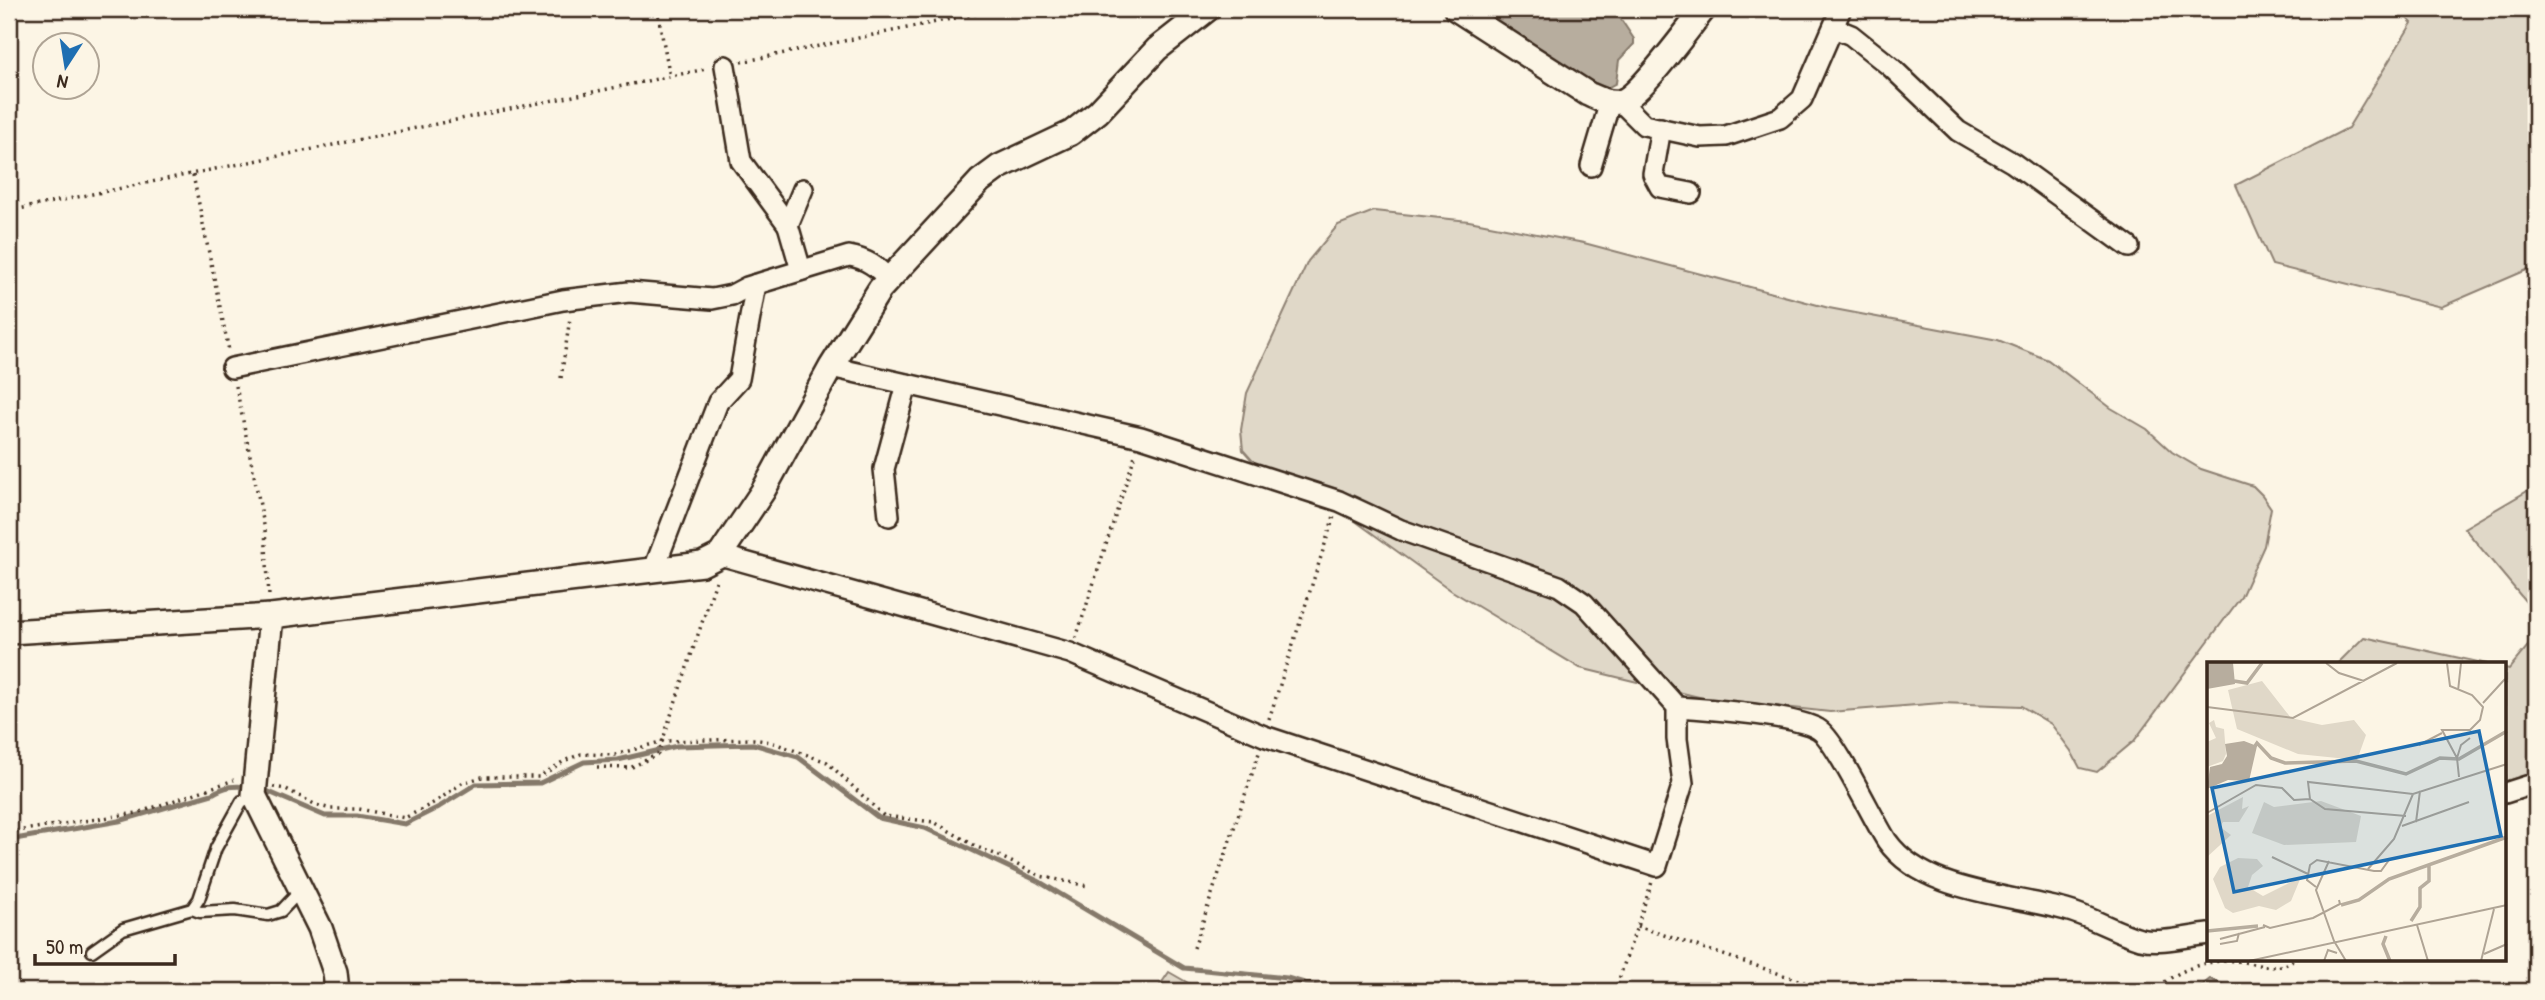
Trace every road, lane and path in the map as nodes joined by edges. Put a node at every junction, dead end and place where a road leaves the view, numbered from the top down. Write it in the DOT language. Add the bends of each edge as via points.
graph roads {
  1 [pos="657,9"];
  2 [pos="1000,9"];
  3 [pos="1208,9"];
  4 [pos="1457,9"];
  5 [pos="1704,9"];
  6 [pos="1841,9"];
  7 [pos="1834,28"];
  8 [pos="724,65"];
  9 [pos="670,77"];
  10 [pos="1616,102"];
  11 [pos="1661,128"];
  12 [pos="1591,166"];
  13 [pos="193,175"];
  14 [pos="803,189"];
  15 [pos="1691,193"];
  16 [pos="9,211"];
  17 [pos="788,225"];
  18 [pos="2129,247"];
  19 [pos="801,270"];
  20 [pos="889,279"];
  21 [pos="756,284"];
  22 [pos="573,298"];
  23 [pos="831,367"];
  24 [pos="232,368"];
  25 [pos="561,378"];
  26 [pos="907,384"];
  27 [pos="1141,437"];
  28 [pos="1339,501"];
  29 [pos="889,516"];
  30 [pos="716,557"];
  31 [pos="657,570"];
  32 [pos="271,616"];
  33 [pos="9,632"];
  34 [pos="1070,653"];
  35 [pos="1676,707"];
  36 [pos="1264,736"];
  37 [pos="663,741"];
  38 [pos="597,767"];
  39 [pos="2536,783"];
  40 [pos="255,791"];
  41 [pos="2506,793"];
  42 [pos="9,832"];
  43 [pos="1657,866"];
  44 [pos="1088,886"];
  45 [pos="301,889"];
  46 [pos="192,909"];
  47 [pos="1637,926"];
  48 [pos="2207,934"];
  49 [pos="1194,948"];
  50 [pos="92,951"];
  51 [pos="2212,962"];
  52 [pos="2242,962"];
  53 [pos="2291,962"];
  54 [pos="337,991"];
  55 [pos="1615,991"];
  56 [pos="1831,991"];
  57 [pos="2154,991"];
  1 -- 9 [label="path"];
  2 -- 8 [label="path"];
  3 -- 20 [label="street" via="1157,49 1098,112 1071,133 999,167 980,181"];
  4 -- 10 [label="street" via="1588,94"];
  5 -- 10 [label="street" via="1636,92"];
  6 -- 7 [label="street"];
  7 -- 11 [label="street" via="1802,99 1780,118 1726,136 1700,137"];
  7 -- 18 [label="street" via="1851,35 1891,67 1958,131 2013,163"];
  8 -- 9 [label="path"];
  8 -- 17 [label="street" via="741,162"];
  9 -- 13 [label="path"];
  10 -- 11 [label="street" via="1644,125"];
  10 -- 12 [label="street"];
  11 -- 15 [label="street" via="1653,174 1660,187"];
  13 -- 16 [label="path"];
  13 -- 24 [label="path"];
  14 -- 17 [label="street"];
  17 -- 19 [label="street"];
  19 -- 20 [label="street" via="849,256 876,266"];
  19 -- 21 [label="street"];
  20 -- 23 [label="street"];
  21 -- 22 [label="street" via="732,296 712,299 629,292"];
  21 -- 31 [label="street" via="739,379 718,402"];
  22 -- 24 [label="street"];
  22 -- 25 [label="path"];
  23 -- 26 [label="street"];
  23 -- 30 [label="street" via="764,491"];
  24 -- 32 [label="path" via="265,530"];
  26 -- 27 [label="street"];
  26 -- 29 [label="street" via="884,469"];
  27 -- 28 [label="street"];
  27 -- 34 [label="path"];
  28 -- 35 [label="street" via="1401,530 1559,586 1584,603"];
  28 -- 36 [label="path"];
  30 -- 31 [label="street" via="702,564"];
  30 -- 34 [label="street"];
  30 -- 37 [label="path" via="718,575"];
  31 -- 32 [label="street"];
  32 -- 33 [label="street"];
  32 -- 40 [label="street"];
  34 -- 36 [label="street"];
  35 -- 43 [label="street" via="1683,782"];
  35 -- 48 [label="street" via="1794,721 1819,729 1888,842 1925,874 2069,910 2142,940"];
  36 -- 43 [label="street"];
  36 -- 49 [label="path"];
  37 -- 38 [label="path" via="658,754 630,768"];
  37 -- 40 [label="path" via="615,755 581,754 539,777 482,777 462,783 405,818 331,809 286,789"];
  37 -- 44 [label="path" via="753,738 771,742 827,762 884,816 934,822 977,848 1040,876"];
  39 -- 41 [label="street"];
  40 -- 42 [label="path" via="233,780 137,813"];
  40 -- 45 [label="street"];
  40 -- 46 [label="lane" via="242,801 216,848 200,899"];
  43 -- 47 [label="path"];
  45 -- 46 [label="lane" via="281,911 268,915"];
  45 -- 54 [label="street" via="320,928"];
  46 -- 50 [label="lane" via="123,929"];
  47 -- 55 [label="path"];
  47 -- 56 [label="path"];
  51 -- 57 [label="path" via="2186,970"];
  52 -- 53 [label="path" via="2272,967"];
}
